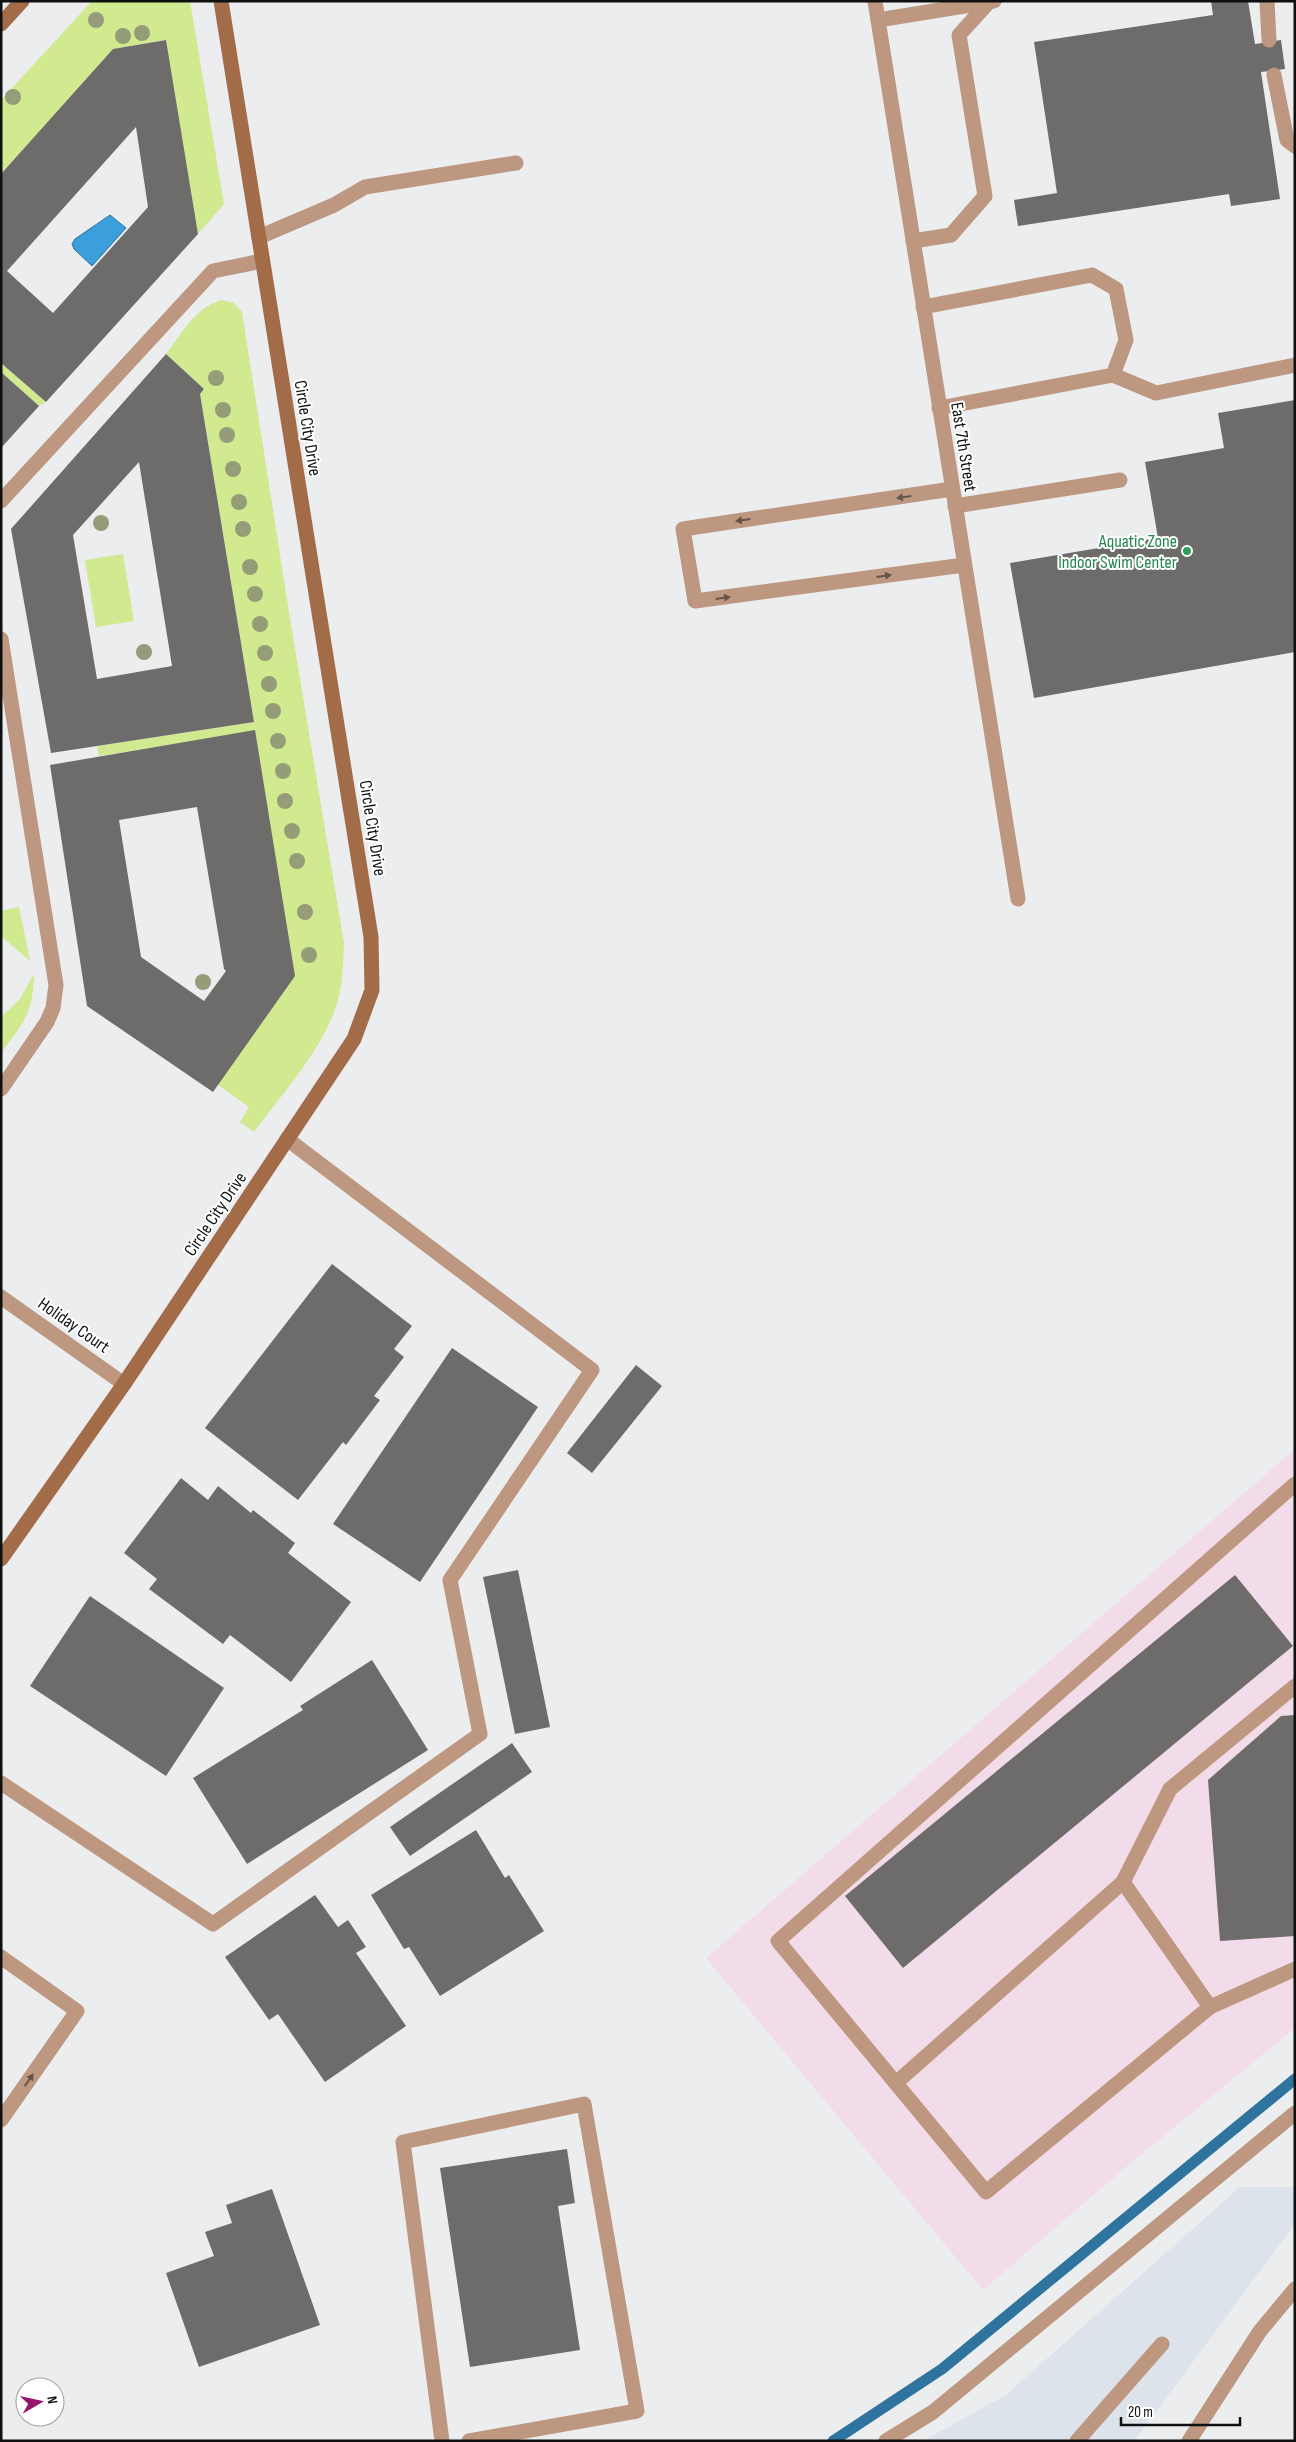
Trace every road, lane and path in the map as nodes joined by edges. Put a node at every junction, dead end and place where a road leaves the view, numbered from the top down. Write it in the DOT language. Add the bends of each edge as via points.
graph roads {
  1 [pos="22,1"];
  2 [pos="221,1"];
  3 [pos="875,1"];
  4 [pos="1267,1"];
  5 [pos="992,2"];
  6 [pos="878,20"];
  7 [pos="1,24"];
  8 [pos="1269,40"];
  9 [pos="1274,76"];
  10 [pos="1295,146"];
  11 [pos="516,163"];
  12 [pos="258,237"];
  13 [pos="913,241"];
  14 [pos="262,261"];
  15 [pos="923,307"];
  16 [pos="1295,365"];
  17 [pos="1112,375"];
  18 [pos="939,408"];
  19 [pos="1120,480"];
  20 [pos="952,489"];
  21 [pos="1,501"];
  22 [pos="955,506"];
  23 [pos="964,565"];
  24 [pos="1,639"];
  25 [pos="1018,899"];
  26 [pos="1,1089"];
  27 [pos="287,1139"];
  28 [pos="1,1297"];
  29 [pos="124,1384"];
  30 [pos="1295,1484"];
  31 [pos="1,1559"];
  32 [pos="1295,1686"];
  33 [pos="1,1783"];
  34 [pos="1124,1882"];
  35 [pos="1,1956"];
  36 [pos="1295,1969"];
  37 [pos="1210,2007"];
  38 [pos="897,2082"];
  39 [pos="1295,2113"];
  40 [pos="1,2120"];
  41 [pos="1295,2289"];
  42 [pos="1162,2344"];
  43 [pos="442,2441"];
  44 [pos="469,2441"];
  45 [pos="886,2441"];
  46 [pos="1078,2441"];
  47 [pos="1189,2441"];
  1 -- 7 [label="street"];
  2 -- 12 [label="street, Circle City Drive"];
  3 -- 6 [label="street, East 7th Street"];
  4 -- 8 [label="street"];
  5 -- 6 [label="street"];
  5 -- 13 [label="street" via="959,35 985,196 951,235"];
  6 -- 13 [label="street, East 7th Street"];
  9 -- 10 [label="street" via="1287,140"];
  11 -- 12 [label="street" via="365,187 334,205"];
  12 -- 14 [label="street, Circle City Drive"];
  13 -- 15 [label="street, East 7th Street"];
  14 -- 21 [label="street" via="213,271"];
  14 -- 27 [label="street, Circle City Drive" via="372,938 372,990 354,1039"];
  15 -- 17 [label="street" via="1092,275 1116,289 1126,340"];
  15 -- 18 [label="street, East 7th Street"];
  16 -- 17 [label="street" via="1156,393"];
  17 -- 18 [label="street"];
  18 -- 20 [label="street, East 7th Street"];
  19 -- 22 [label="street"];
  20 -- 22 [label="street, East 7th Street"];
  20 -- 23 [label="street, one-way" via="683,529 696,601"];
  22 -- 23 [label="street, East 7th Street"];
  23 -- 25 [label="street, East 7th Street"];
  24 -- 26 [label="street" via="56,985 48,1022"];
  27 -- 29 [label="street, Circle City Drive"];
  27 -- 33 [label="street" via="592,1370 450,1580 480,1734 213,1924"];
  28 -- 29 [label="street, Holiday Court"];
  29 -- 31 [label="street, Circle City Drive"];
  30 -- 38 [label="street" via="778,1941"];
  32 -- 34 [label="street" via="1170,1789"];
  34 -- 37 [label="street"];
  34 -- 38 [label="street"];
  40 -- 35 [label="street, one-way" via="76,2011"];
  36 -- 37 [label="street"];
  37 -- 38 [label="street" via="986,2192"];
  39 -- 45 [label="street" via="933,2412"];
  41 -- 47 [label="street" via="1260,2331"];
  42 -- 46 [label="street"];
  43 -- 44 [label="street" via="404,2142 584,2104 637,2411"];
}
